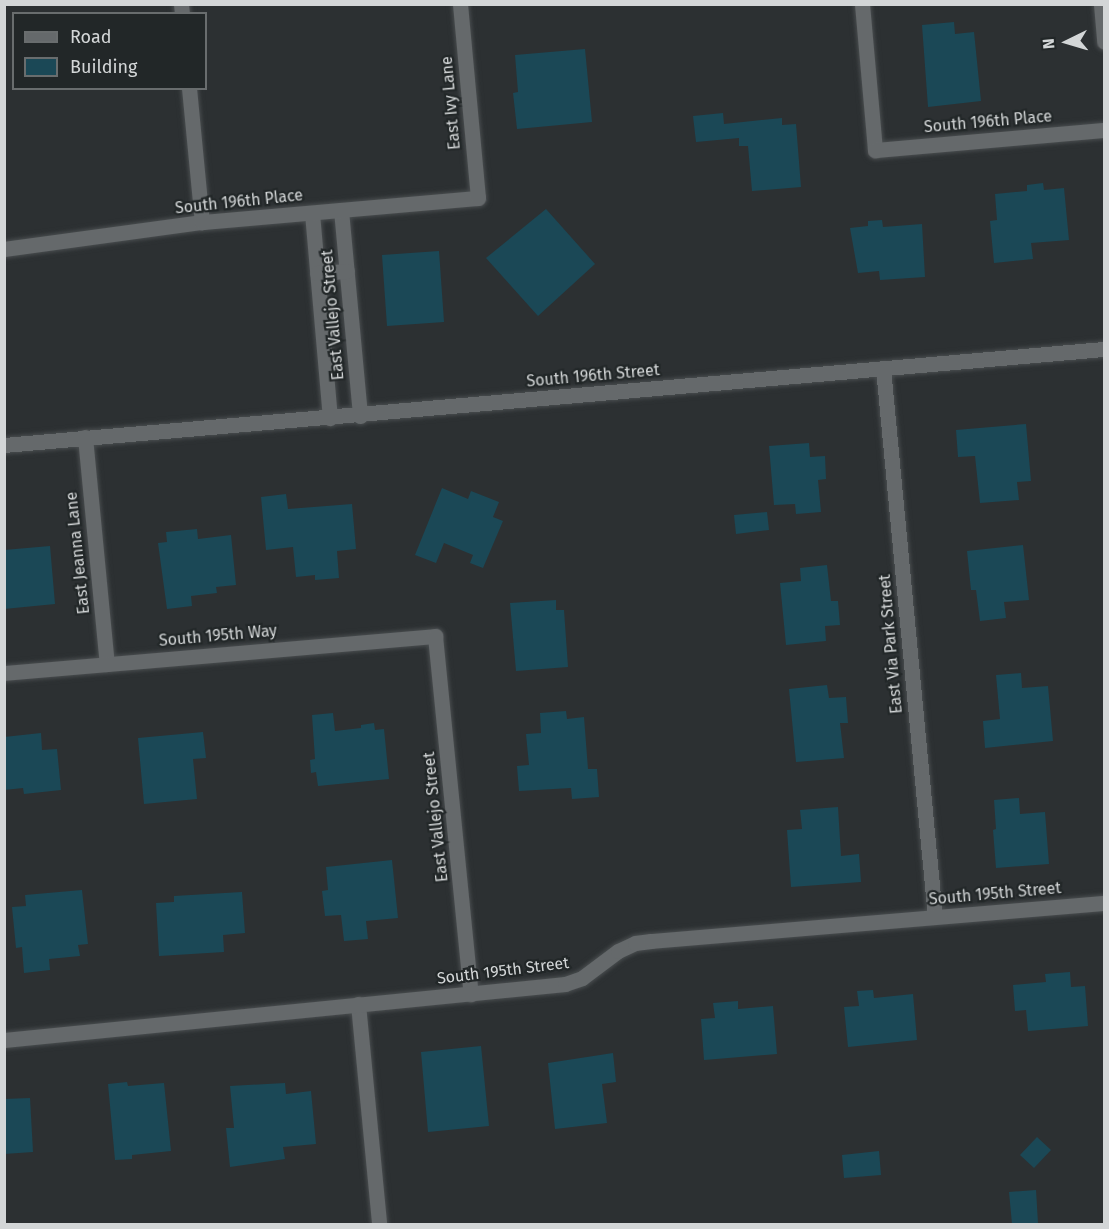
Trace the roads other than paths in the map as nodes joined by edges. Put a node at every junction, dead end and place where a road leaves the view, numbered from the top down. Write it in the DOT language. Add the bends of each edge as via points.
graph roads {
  1 [pos="460,4"];
  2 [pos="862,4"];
  3 [pos="1101,4"];
  4 [pos="1104,42"];
  5 [pos="189,90"];
  6 [pos="1104,130"];
  7 [pos="478,198"];
  8 [pos="341,210"];
  9 [pos="312,213"];
  10 [pos="202,222"];
  11 [pos="4,249"];
  12 [pos="347,272"];
  13 [pos="317,273"];
  14 [pos="1104,349"];
  15 [pos="883,368"];
  16 [pos="360,416"];
  17 [pos="330,418"];
  18 [pos="85,437"];
  19 [pos="4,445"];
  20 [pos="435,636"];
  21 [pos="107,664"];
  22 [pos="4,673"];
  23 [pos="1104,903"];
  24 [pos="935,917"];
  25 [pos="471,994"];
  26 [pos="358,1004"];
  27 [pos="4,1040"];
  28 [pos="378,1224"];
  1 -- 7 [label="street, East Ivy Lane"];
  2 -- 6 [label="street, South 196th Place" via="875,150"];
  3 -- 4 [label="street"];
  5 -- 10 [label="street"];
  7 -- 8 [label="street, South 196th Place"];
  8 -- 9 [label="street, South 196th Place"];
  8 -- 12 [label="street, East Vallejo Street"];
  9 -- 10 [label="street, South 196th Place"];
  9 -- 13 [label="street, East Vallejo Street"];
  10 -- 11 [label="street, South 196th Place"];
  12 -- 13 [label="street"];
  12 -- 16 [label="street, East Vallejo Street"];
  13 -- 17 [label="street, East Vallejo Street"];
  14 -- 15 [label="street, South 196th Street"];
  15 -- 16 [label="street, South 196th Street"];
  15 -- 24 [label="street, East Via Park Street"];
  16 -- 17 [label="street, South 196th Street"];
  17 -- 18 [label="street, South 196th Street"];
  18 -- 19 [label="street, South 196th Street"];
  18 -- 21 [label="street, East Jeanna Lane"];
  20 -- 21 [label="street, South 195th Way"];
  20 -- 25 [label="street, East Vallejo Street"];
  21 -- 22 [label="street, South 195th Way"];
  23 -- 24 [label="street, South 195th Street"];
  24 -- 25 [label="street, South 195th Street" via="635,943 582,978 565,984"];
  25 -- 26 [label="street, South 195th Street"];
  26 -- 27 [label="street, South 195th Street"];
  26 -- 28 [label="street"];
}
